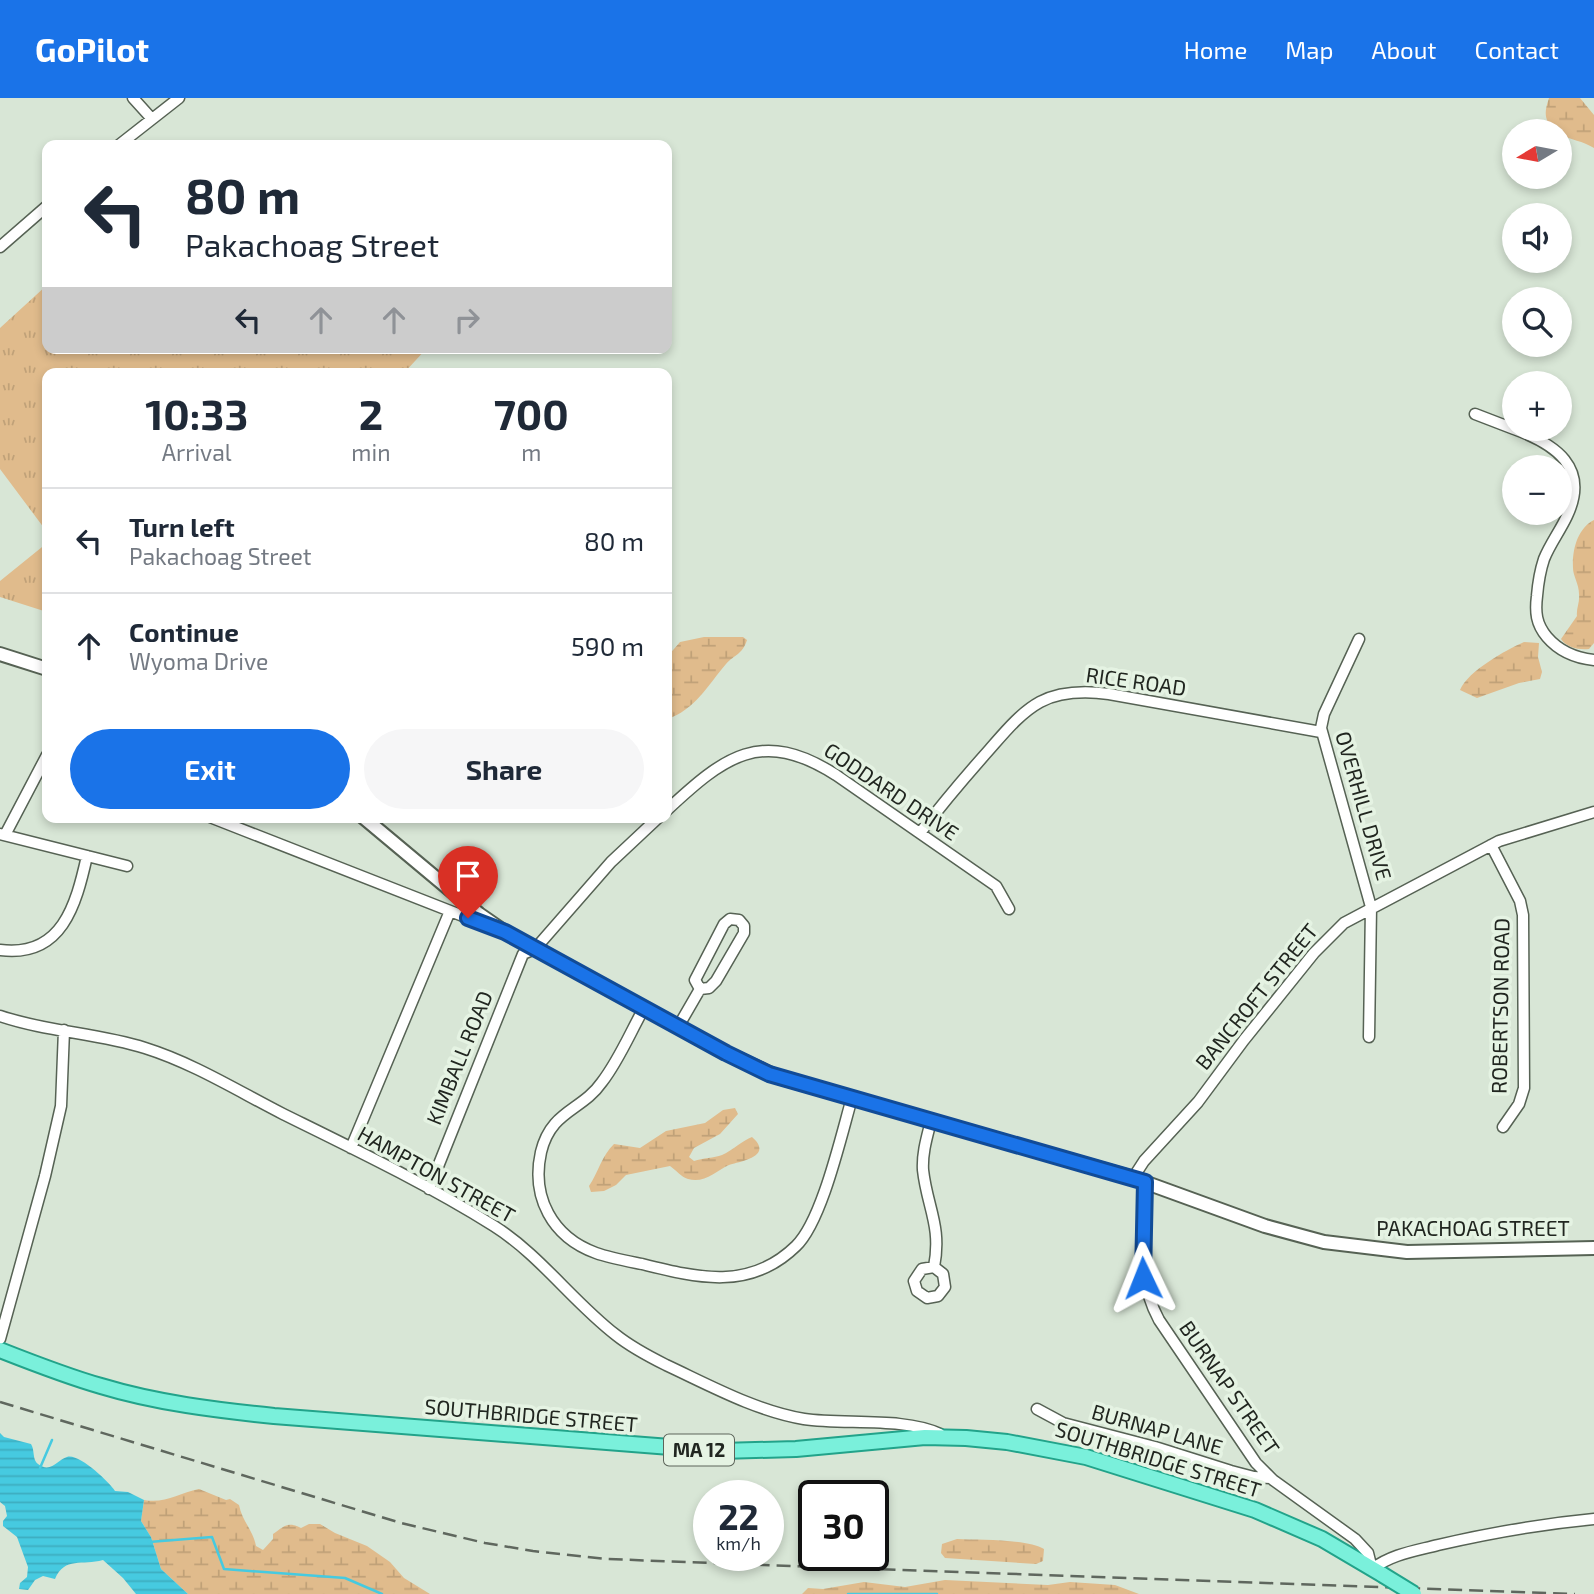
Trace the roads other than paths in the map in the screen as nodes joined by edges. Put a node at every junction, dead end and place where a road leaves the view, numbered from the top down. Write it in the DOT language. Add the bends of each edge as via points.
graph roads {
  1 [pos="133,98"];
  2 [pos="179,98"];
  3 [pos="152,119"];
  4 [pos="125,140"];
  5 [pos="42,210"];
  6 [pos="0,247"];
  7 [pos="1475,414"];
  8 [pos="1502,424"];
  9 [pos="1544,441"];
  10 [pos="1359,639"];
  11 [pos="0,654"];
  12 [pos="1594,660"];
  13 [pos="42,667"];
  14 [pos="1321,732"];
  15 [pos="42,764"];
  16 [pos="672,806"];
  17 [pos="1594,812"];
  18 [pos="225,823"];
  19 [pos="370,823"];
  20 [pos="653,823"];
  21 [pos="920,833"];
  22 [pos="2,834"];
  23 [pos="1491,845"];
  24 [pos="87,856"];
  25 [pos="127,866"];
  26 [pos="1371,907"];
  27 [pos="1009,909"];
  28 [pos="450,911"];
  29 [pos="505,932"];
  30 [pos="535,949"];
  31 [pos="0,950"];
  32 [pos="700,989"];
  33 [pos="643,1008"];
  34 [pos="0,1016"];
  35 [pos="678,1027"];
  36 [pos="64,1030"];
  37 [pos="1369,1037"];
  38 [pos="852,1098"];
  39 [pos="931,1121"];
  40 [pos="1503,1127"];
  41 [pos="351,1148"];
  42 [pos="1139,1180"];
  43 [pos="429,1189"];
  44 [pos="1594,1248"];
  45 [pos="934,1267"];
  46 [pos="0,1339"];
  47 [pos="0,1350"];
  48 [pos="1037,1409"];
  49 [pos="947,1437"];
  50 [pos="1270,1478"];
  51 [pos="1594,1519"];
  52 [pos="1377,1572"];
  53 [pos="1414,1594"];
  1 -- 3 [label="street"];
  2 -- 3 [label="street"];
  3 -- 4 [label="street"];
  5 -- 6 [label="street"];
  7 -- 8 [label="street"];
  9 -- 12 [label="street" via="1567,464 1573,482 1570,509 1542,565 1538,622 1559,648"];
  10 -- 14 [label="street, OVERHILL DRIVE" via="1322,718"];
  11 -- 13 [label="street"];
  14 -- 21 [label="street, RICE ROAD" via="1109,694 1057,696 1012,724"];
  14 -- 26 [label="street, OVERHILL DRIVE"];
  15 -- 22 [label="street"];
  16 -- 21 [label="street, GODDARD DRIVE" via="726,761 751,752 778,751 821,765"];
  17 -- 23 [label="street, BANCROFT STREET"];
  18 -- 28 [label="street"];
  19 -- 29 [label="street, PAKACHOAG STREET"];
  20 -- 30 [label="street" via="611,862"];
  21 -- 27 [label="street, GODDARD DRIVE" via="996,886"];
  22 -- 24 [label="street"];
  23 -- 26 [label="street, BANCROFT STREET"];
  23 -- 40 [label="street, ROBERTSON ROAD" via="1523,915 1524,1091"];
  24 -- 25 [label="street"];
  24 -- 31 [label="street" via="74,908 66,921 31,949"];
  26 -- 37 [label="street, OVERHILL DRIVE"];
  26 -- 42 [label="street, BANCROFT STREET" via="1344,923 1318,948 1198,1102 1144,1161"];
  28 -- 29 [label="street"];
  28 -- 41 [label="street"];
  29 -- 30 [label="street, PAKACHOAG STREET"];
  30 -- 33 [label="street, PAKACHOAG STREET"];
  30 -- 43 [label="street, KIMBALL ROAD" via="523,954"];
  32 -- 32 [label="street" via="695,983 697,974 724,924 739,920 744,933 716,981"];
  32 -- 35 [label="street"];
  33 -- 35 [label="street, PAKACHOAG STREET"];
  33 -- 38 [label="street" via="603,1082 554,1124 540,1158 541,1197 549,1217 564,1235 597,1254 722,1279 751,1273 783,1257 812,1224"];
  34 -- 36 [label="street, HAMPTON STREET"];
  35 -- 38 [label="street, PAKACHOAG STREET" via="760,1070"];
  36 -- 41 [label="street, HAMPTON STREET" via="148,1049"];
  36 -- 46 [label="street" via="61,1105"];
  38 -- 39 [label="street, PAKACHOAG STREET"];
  39 -- 42 [label="street, PAKACHOAG STREET"];
  39 -- 45 [label="street" via="923,1165 936,1224"];
  41 -- 43 [label="street, HAMPTON STREET"];
  42 -- 44 [label="street, PAKACHOAG STREET" via="1280,1231 1359,1248 1429,1252"];
  42 -- 50 [label="street, BURNAP STREET" via="1143,1278 1150,1301 1245,1449"];
  43 -- 49 [label="street, HAMPTON STREET" via="507,1235 615,1334 667,1365 776,1413 821,1421 914,1426"];
  47 -- 49 [label="main road, SOUTHBRIDGE STREET / MA 12" via="102,1387 156,1400 274,1416 721,1451"];
  48 -- 50 [label="street, BURNAP LANE" via="1063,1423"];
  49 -- 52 [label="main road, SOUTHBRIDGE STREET / MA 12" via="1048,1448 1135,1470 1290,1524"];
  50 -- 52 [label="street, BURNAP STREET" via="1355,1539"];
  51 -- 52 [label="street" via="1530,1526 1394,1556"];
  52 -- 53 [label="main road, SOUTHBRIDGE STREET / MA 12, bridge"];
}
